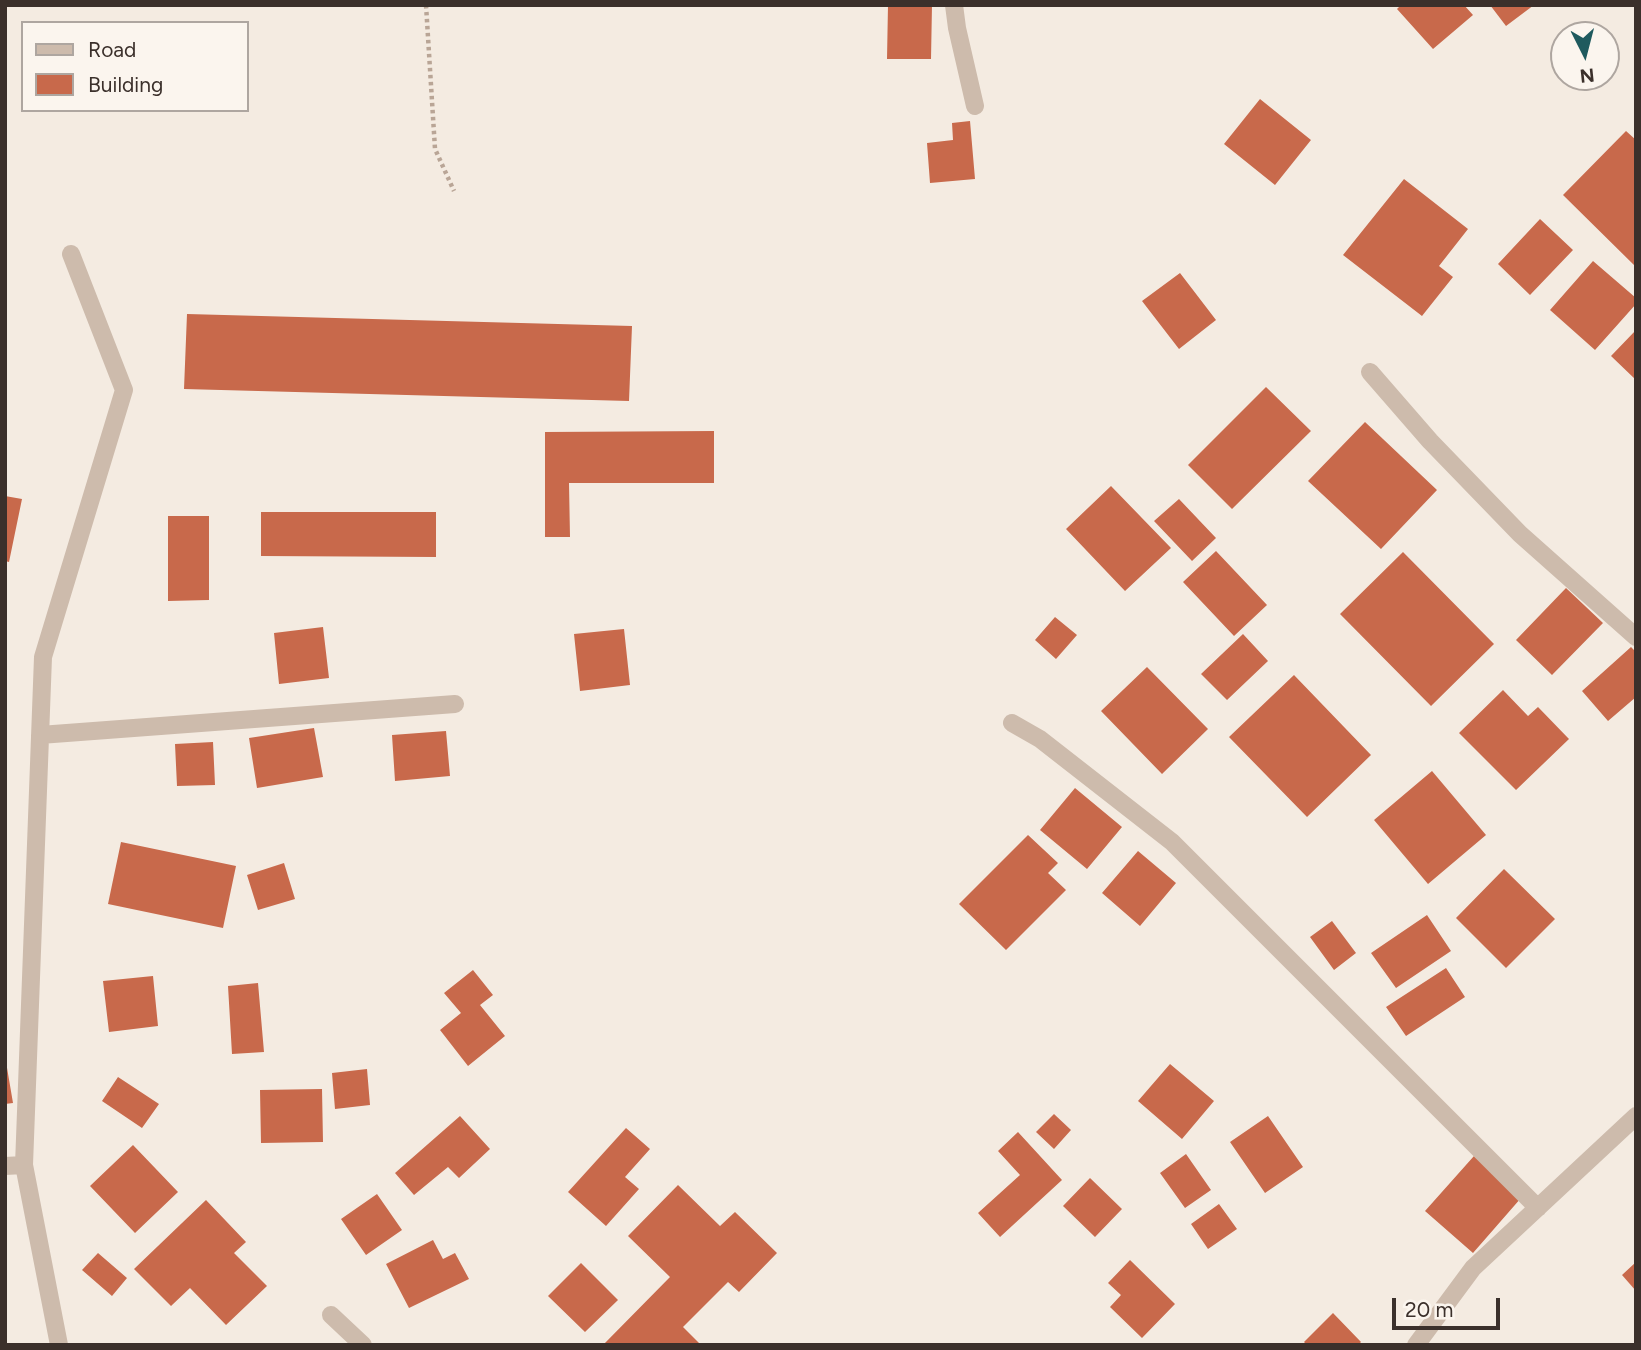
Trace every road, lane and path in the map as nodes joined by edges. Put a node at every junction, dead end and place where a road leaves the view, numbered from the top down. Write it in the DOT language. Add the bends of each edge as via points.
graph roads {
  1 [pos="426,5"];
  2 [pos="954,5"];
  3 [pos="975,106"];
  4 [pos="454,191"];
  5 [pos="71,254"];
  6 [pos="1370,372"];
  7 [pos="1636,637"];
  8 [pos="455,704"];
  9 [pos="1012,723"];
  10 [pos="40,734"];
  11 [pos="1636,1115"];
  12 [pos="24,1165"];
  13 [pos="5,1166"];
  14 [pos="1538,1208"];
  15 [pos="331,1315"];
  16 [pos="59,1345"];
  17 [pos="363,1345"];
  18 [pos="1416,1345"];
  1 -- 4 [label="path" via="435,149"];
  2 -- 3 [label="street"];
  5 -- 10 [label="street" via="124,390 43,657"];
  6 -- 7 [label="street" via="1520,534"];
  8 -- 10 [label="street"];
  9 -- 14 [label="street" via="1040,739 1172,842"];
  10 -- 12 [label="street"];
  11 -- 14 [label="street"];
  12 -- 13 [label="street"];
  12 -- 16 [label="street"];
  14 -- 18 [label="street" via="1473,1268"];
  15 -- 17 [label="street"];
}
